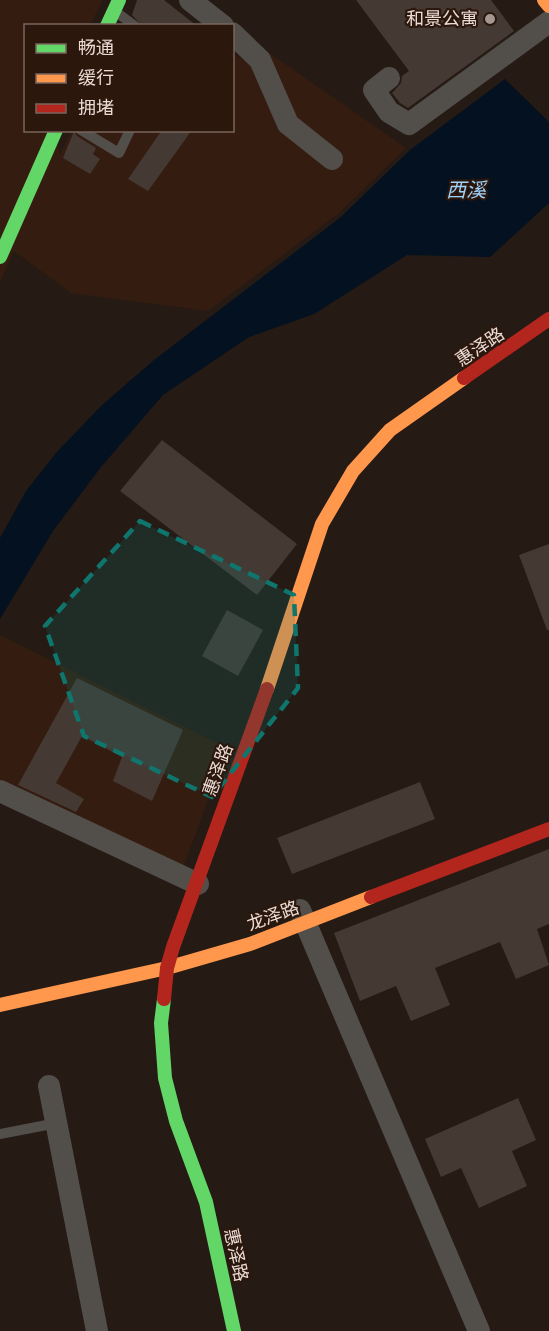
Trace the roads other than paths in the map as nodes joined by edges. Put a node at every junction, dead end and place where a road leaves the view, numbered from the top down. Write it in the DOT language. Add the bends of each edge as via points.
graph roads {
  1 [pos="190,0"];
  2 [pos="544,0"];
  3 [pos="117,5"];
  4 [pos="549,6"];
  5 [pos="549,22"];
  6 [pos="108,24"];
  7 [pos="133,24"];
  8 [pos="220,24"];
  9 [pos="234,35"];
  10 [pos="389,78"];
  11 [pos="55,132"];
  12 [pos="84,132"];
  13 [pos="129,132"];
  14 [pos="332,159"];
  15 [pos="0,256"];
  16 [pos="549,319"];
  17 [pos="0,790"];
  18 [pos="527,822"];
  19 [pos="549,829"];
  20 [pos="198,884"];
  21 [pos="302,917"];
  22 [pos="263,924"];
  23 [pos="195,941"];
  24 [pos="167,948"];
  25 [pos="167,968"];
  26 [pos="0,1005"];
  27 [pos="49,1086"];
  28 [pos="57,1123"];
  29 [pos="0,1134"];
  30 [pos="97,1331"];
  31 [pos="234,1331"];
  32 [pos="478,1331"];
  1 -- 8 [label="street"];
  2 -- 4 [label="street"];
  3 -- 6 [label="street"];
  3 -- 7 [label="lane"];
  5 -- 10 [label="street" via="409,123 389,112 374,90"];
  9 -- 14 [label="street" via="260,60 288,123"];
  11 -- 15 [label="street"];
  12 -- 13 [label="lane" via="118,153"];
  16 -- 20 [label="street, 惠泽路" via="390,430 353,471 322,524"];
  17 -- 20 [label="street"];
  18 -- 21 [label="street, 龙泽路"];
  19 -- 21 [label="street, 龙泽路"];
  20 -- 24 [label="street, 惠泽路"];
  21 -- 22 [label="street, 龙泽路"];
  21 -- 25 [label="street, 龙泽路" via="249,944"];
  21 -- 32 [label="street"];
  23 -- 24 [label="street"];
  24 -- 25 [label="street, 惠泽路"];
  25 -- 26 [label="street, 龙泽路"];
  25 -- 31 [label="street, 惠泽路" via="161,1023 165,1078 206,1202"];
  27 -- 28 [label="street"];
  28 -- 29 [label="lane"];
  28 -- 30 [label="street"];
}
